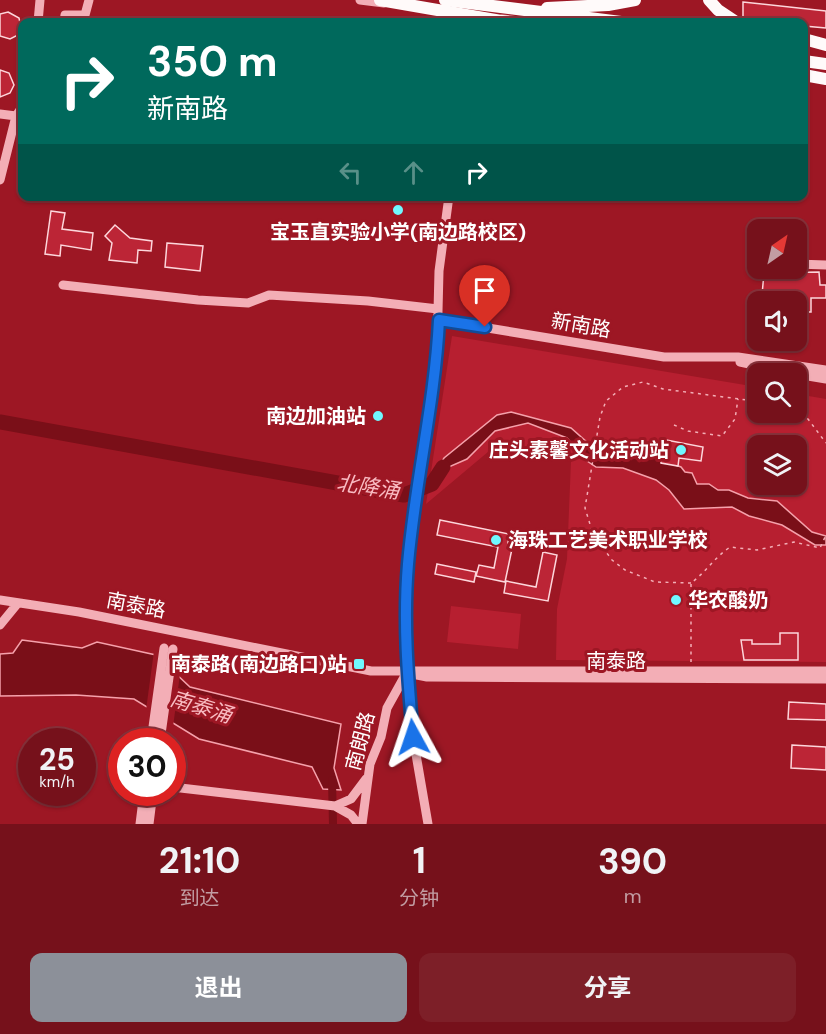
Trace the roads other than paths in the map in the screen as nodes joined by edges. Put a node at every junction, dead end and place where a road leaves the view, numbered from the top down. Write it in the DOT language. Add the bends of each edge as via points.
graph roads {
  1 [pos="40,0"];
  2 [pos="89,0"];
  3 [pos="360,0"];
  4 [pos="380,0"];
  5 [pos="445,0"];
  6 [pos="635,0"];
  7 [pos="709,0"];
  8 [pos="510,9"];
  9 [pos="38,18"];
  10 [pos="65,18"];
  11 [pos="466,18"];
  12 [pos="484,18"];
  13 [pos="587,18"];
  14 [pos="730,18"];
  15 [pos="808,40"];
  16 [pos="808,44"];
  17 [pos="826,46"];
  18 [pos="808,60"];
  19 [pos="826,62"];
  20 [pos="808,76"];
  21 [pos="824,80"];
  22 [pos="18,113"];
  23 [pos="0,114"];
  24 [pos="16,116"];
  25 [pos="0,180"];
  26 [pos="448,201"];
  27 [pos="807,264"];
  28 [pos="826,265"];
  29 [pos="63,285"];
  30 [pos="438,309"];
  31 [pos="439,320"];
  32 [pos="717,356"];
  33 [pos="748,363"];
  34 [pos="826,370"];
  35 [pos="807,376"];
  36 [pos="826,380"];
  37 [pos="0,600"];
  38 [pos="18,603"];
  39 [pos="0,625"];
  40 [pos="826,671"];
  41 [pos="407,672"];
  42 [pos="826,679"];
  43 [pos="154,728"];
  44 [pos="161,728"];
  45 [pos="369,775"];
  46 [pos="186,789"];
  47 [pos="142,806"];
  48 [pos="151,806"];
  49 [pos="335,806"];
  50 [pos="140,824"];
  51 [pos="149,824"];
  52 [pos="360,824"];
  53 [pos="428,824"];
  1 -- 9 [label="street"];
  2 -- 10 [label="street" via="85,15"];
  3 -- 11 [label="street"];
  4 -- 12 [label="main road, bridge"];
  5 -- 8 [label="main road"];
  6 -- 8 [label="main road" via="608,5"];
  7 -- 14 [label="main road"];
  8 -- 13 [label="main road"];
  15 -- 17 [label="main road"];
  16 -- 17 [label="main road"];
  18 -- 19 [label="main road"];
  20 -- 21 [label="main road"];
  22 -- 24 [label="street"];
  23 -- 24 [label="street"];
  24 -- 25 [label="street"];
  26 -- 30 [label="street"];
  27 -- 28 [label="street"];
  29 -- 30 [label="street" via="198,300 248,303 269,295"];
  30 -- 31 [label="street"];
  31 -- 32 [label="street, 新南路" via="664,357"];
  31 -- 41 [label="street" via="408,566"];
  32 -- 33 [label="street, 新南路"];
  32 -- 34 [label="street, 新南路"];
  35 -- 36 [label="street, 新南路"];
  37 -- 38 [label="street, 南泰路"];
  38 -- 39 [label="street"];
  38 -- 41 [label="street, 南泰路" via="351,667"];
  40 -- 41 [label="street, 南泰路"];
  41 -- 42 [label="street, 南泰路" via="426,677"];
  41 -- 45 [label="street, 南朗路" via="385,713"];
  41 -- 53 [label="street"];
  43 -- 44 [label="street" via="168,649"];
  45 -- 49 [label="street" via="356,794"];
  45 -- 52 [label="street, 南朗路"];
  46 -- 49 [label="street"];
  47 -- 50 [label="street"];
  48 -- 51 [label="street"];
  49 -- 52 [label="street"];
}
